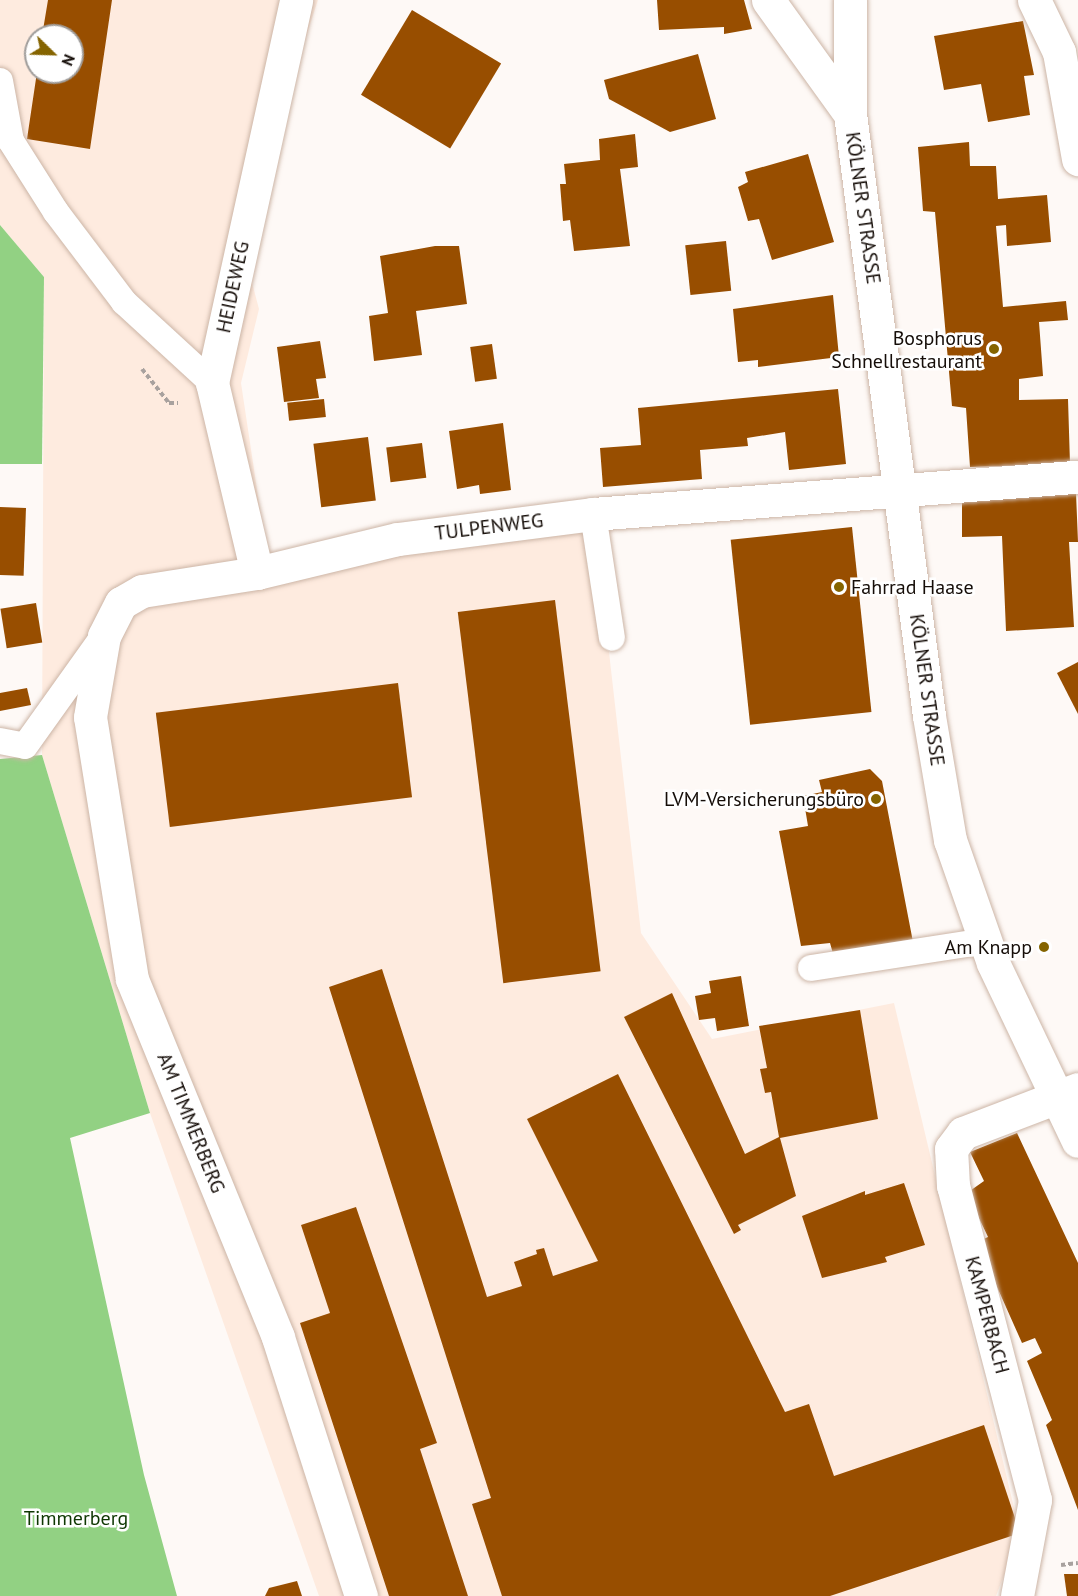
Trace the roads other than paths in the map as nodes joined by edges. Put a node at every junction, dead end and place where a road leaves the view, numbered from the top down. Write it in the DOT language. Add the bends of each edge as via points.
graph roads {
  1 [pos="296,0"];
  2 [pos="768,0"];
  3 [pos="850,0"];
  4 [pos="1034,0"];
  5 [pos="0,81"];
  6 [pos="850,114"];
  7 [pos="1078,159"];
  8 [pos="212,383"];
  9 [pos="1078,477"];
  10 [pos="901,489"];
  11 [pos="593,514"];
  12 [pos="257,573"];
  13 [pos="104,636"];
  14 [pos="612,638"];
  15 [pos="0,741"];
  16 [pos="985,941"];
  17 [pos="811,968"];
  18 [pos="1067,1092"];
  19 [pos="1078,1141"];
  20 [pos="1010,1593"];
  21 [pos="361,1596"];
  1 -- 8 [label="street, HEIDEWEG"];
  2 -- 6 [label="street"];
  3 -- 6 [label="street, KÖLNER STRASSE"];
  4 -- 7 [label="street" via="1059,52"];
  5 -- 8 [label="lane" via="11,141 56,212 124,302"];
  6 -- 10 [label="street, KÖLNER STRASSE"];
  8 -- 12 [label="street, HEIDEWEG"];
  9 -- 10 [label="street, TULPENWEG"];
  10 -- 11 [label="street, TULPENWEG"];
  10 -- 16 [label="street, KÖLNER STRASSE" via="929,716 950,840"];
  11 -- 12 [label="street, TULPENWEG" via="398,539"];
  11 -- 14 [label="lane"];
  12 -- 13 [label="street, TULPENWEG" via="142,591 121,603"];
  13 -- 15 [label="lane" via="25,746"];
  13 -- 21 [label="street, AM TIMMERBERG" via="90,717 132,979 278,1337"];
  16 -- 17 [label="lane"];
  16 -- 18 [label="street, KÖLNER STRASSE"];
  18 -- 19 [label="street, KÖLNER STRASSE"];
  18 -- 20 [label="street, KAMPERBACH" via="963,1133 951,1149 953,1186 1035,1500"];
}
